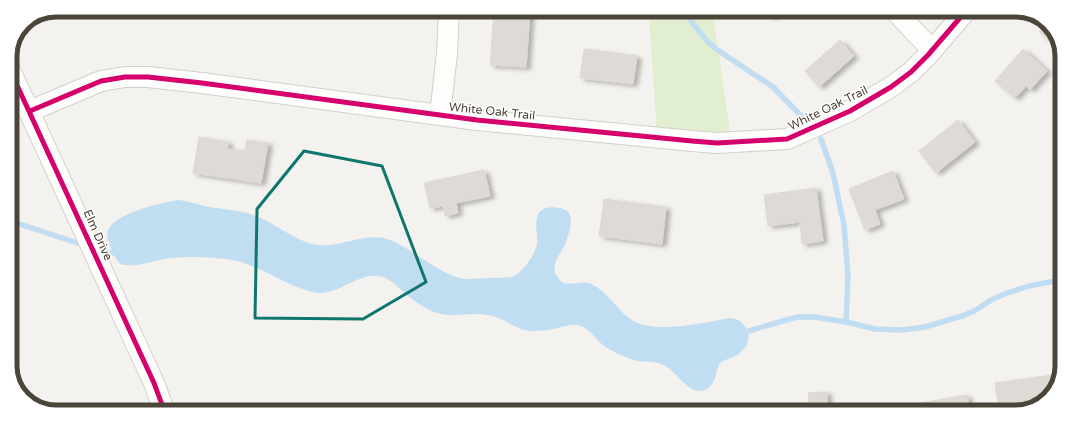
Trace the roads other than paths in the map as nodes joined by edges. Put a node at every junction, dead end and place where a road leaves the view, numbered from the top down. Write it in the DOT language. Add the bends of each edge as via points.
graph roads {
  1 [pos="448,17"];
  2 [pos="901,17"];
  3 [pos="961,17"];
  4 [pos="932,50"];
  5 [pos="17,84"];
  6 [pos="30,111"];
  7 [pos="440,115"];
  8 [pos="162,405"];
  1 -- 7 [label="street"];
  2 -- 4 [label="street"];
  3 -- 4 [label="street, White Oak Trail"];
  4 -- 7 [label="street, White Oak Trail" via="911,72 871,100 786,139 692,142"];
  5 -- 6 [label="street, Elm Drive"];
  6 -- 7 [label="street, White Oak Trail" via="101,81 148,77"];
  6 -- 8 [label="street, Elm Drive"];
}
